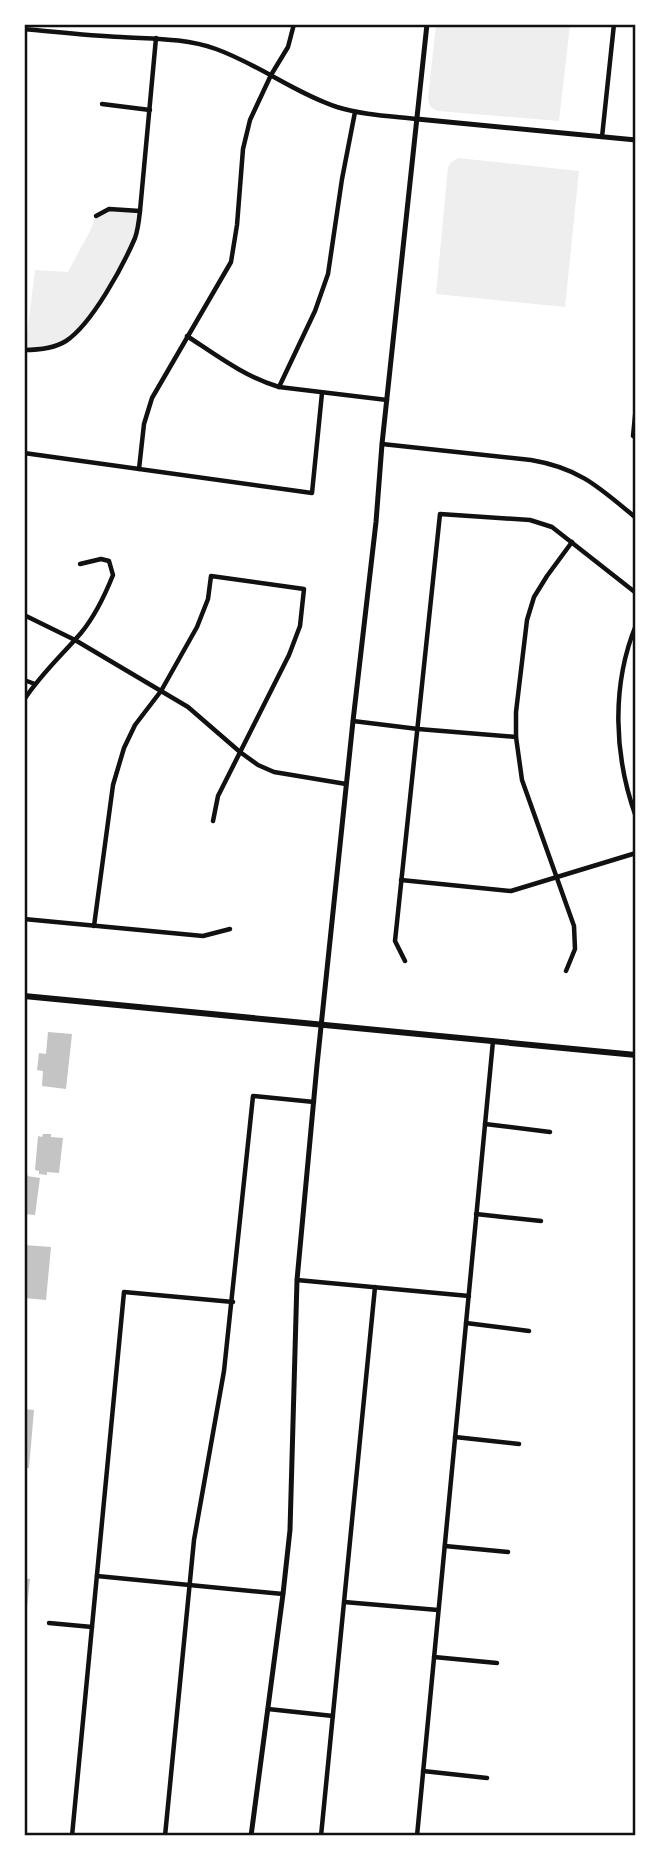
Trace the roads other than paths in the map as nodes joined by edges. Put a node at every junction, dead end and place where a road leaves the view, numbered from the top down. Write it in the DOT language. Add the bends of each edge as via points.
graph roads {
  1 [pos="294,24"];
  2 [pos="427,24"];
  3 [pos="614,24"];
  4 [pos="24,29"];
  5 [pos="156,38"];
  6 [pos="271,75"];
  7 [pos="103,104"];
  8 [pos="150,110"];
  9 [pos="355,112"];
  10 [pos="417,118"];
  11 [pos="602,137"];
  12 [pos="635,140"];
  13 [pos="141,211"];
  14 [pos="96,216"];
  15 [pos="187,336"];
  16 [pos="24,349"];
  17 [pos="279,387"];
  18 [pos="322,393"];
  19 [pos="387,400"];
  20 [pos="635,405"];
  21 [pos="634,437"];
  22 [pos="382,444"];
  23 [pos="24,453"];
  24 [pos="139,469"];
  25 [pos="635,518"];
  26 [pos="572,542"];
  27 [pos="80,564"];
  28 [pos="635,593"];
  29 [pos="24,615"];
  30 [pos="635,625"];
  31 [pos="75,640"];
  32 [pos="24,680"];
  33 [pos="35,684"];
  34 [pos="161,691"];
  35 [pos="24,700"];
  36 [pos="353,721"];
  37 [pos="418,729"];
  38 [pos="516,737"];
  39 [pos="240,752"];
  40 [pos="346,784"];
  41 [pos="635,817"];
  42 [pos="212,821"];
  43 [pos="635,853"];
  44 [pos="557,878"];
  45 [pos="401,880"];
  46 [pos="24,919"];
  47 [pos="94,926"];
  48 [pos="230,929"];
  49 [pos="405,961"];
  50 [pos="566,971"];
  51 [pos="24,996"];
  52 [pos="321,1025"];
  53 [pos="493,1041"];
  54 [pos="635,1055"];
  55 [pos="314,1102"];
  56 [pos="485,1124"];
  57 [pos="550,1132"];
  58 [pos="476,1214"];
  59 [pos="541,1221"];
  60 [pos="297,1280"];
  61 [pos="375,1287"];
  62 [pos="468,1296"];
  63 [pos="233,1302"];
  64 [pos="466,1323"];
  65 [pos="529,1331"];
  66 [pos="455,1437"];
  67 [pos="519,1444"];
  68 [pos="444,1546"];
  69 [pos="508,1552"];
  70 [pos="97,1576"];
  71 [pos="189,1585"];
  72 [pos="283,1594"];
  73 [pos="344,1602"];
  74 [pos="438,1610"];
  75 [pos="49,1623"];
  76 [pos="92,1627"];
  77 [pos="434,1657"];
  78 [pos="497,1663"];
  79 [pos="268,1709"];
  80 [pos="333,1716"];
  81 [pos="423,1771"];
  82 [pos="487,1778"];
  83 [pos="72,1836"];
  84 [pos="165,1836"];
  85 [pos="251,1836"];
  86 [pos="321,1836"];
  87 [pos="417,1836"];
  1 -- 6 [label="street" via="288,47"];
  2 -- 10 [label="street"];
  3 -- 11 [label="street"];
  4 -- 5 [label="street"];
  5 -- 6 [label="street" via="216,48"];
  5 -- 8 [label="street"];
  6 -- 9 [label="street"];
  6 -- 15 [label="street" via="246,134 230,262"];
  7 -- 8 [label="street"];
  8 -- 13 [label="street"];
  9 -- 10 [label="street"];
  9 -- 17 [label="street" via="328,274"];
  10 -- 11 [label="street"];
  10 -- 19 [label="street"];
  11 -- 12 [label="street"];
  13 -- 14 [label="street" via="109,209"];
  13 -- 16 [label="street" via="136,236 102,300 81,327 49,348"];
  15 -- 17 [label="street" via="246,373"];
  15 -- 24 [label="street" via="152,398"];
  17 -- 18 [label="street"];
  18 -- 19 [label="street"];
  18 -- 24 [label="street" via="312,493"];
  19 -- 22 [label="street"];
  20 -- 21 [label="street"];
  22 -- 25 [label="street" via="554,464 597,485"];
  22 -- 36 [label="street"];
  23 -- 24 [label="street"];
  26 -- 28 [label="street"];
  26 -- 37 [label="street" via="552,527 530,520 440,514"];
  26 -- 38 [label="street" via="534,597 527,620"];
  27 -- 31 [label="street" via="109,561 113,575 98,608"];
  29 -- 31 [label="street"];
  30 -- 41 [label="street" via="624,657 617,727"];
  31 -- 33 [label="street"];
  31 -- 34 [label="street"];
  32 -- 33 [label="street"];
  33 -- 35 [label="street"];
  34 -- 39 [label="street" via="188,707"];
  34 -- 39 [label="street" via="197,627 211,576 304,589 300,626 289,655"];
  34 -- 47 [label="street" via="135,725 113,785"];
  36 -- 37 [label="street"];
  36 -- 40 [label="street"];
  37 -- 38 [label="street"];
  37 -- 45 [label="street"];
  38 -- 44 [label="street" via="522,780"];
  39 -- 40 [label="street" via="274,772"];
  39 -- 42 [label="street" via="218,796"];
  40 -- 52 [label="street"];
  43 -- 44 [label="street"];
  44 -- 45 [label="street" via="511,891"];
  44 -- 50 [label="street" via="574,926 575,949"];
  45 -- 49 [label="street" via="395,941"];
  46 -- 47 [label="street"];
  47 -- 48 [label="street" via="203,936"];
  51 -- 52 [label="main road"];
  52 -- 53 [label="main road"];
  52 -- 55 [label="street"];
  53 -- 54 [label="main road"];
  53 -- 56 [label="street"];
  55 -- 60 [label="street"];
  55 -- 63 [label="street" via="253,1096"];
  56 -- 57 [label="street"];
  56 -- 58 [label="street"];
  58 -- 59 [label="street"];
  58 -- 62 [label="street"];
  60 -- 61 [label="street"];
  60 -- 72 [label="street" via="291,1513"];
  61 -- 62 [label="street"];
  61 -- 73 [label="street"];
  62 -- 64 [label="street"];
  63 -- 70 [label="street" via="124,1293"];
  63 -- 71 [label="street"];
  64 -- 65 [label="street"];
  64 -- 66 [label="street"];
  66 -- 67 [label="street"];
  66 -- 68 [label="street"];
  68 -- 69 [label="street"];
  68 -- 74 [label="street"];
  70 -- 71 [label="street"];
  70 -- 76 [label="street"];
  71 -- 72 [label="street"];
  71 -- 84 [label="street"];
  72 -- 79 [label="street"];
  73 -- 74 [label="street"];
  73 -- 80 [label="street"];
  74 -- 77 [label="street"];
  75 -- 76 [label="street"];
  76 -- 83 [label="street"];
  77 -- 78 [label="street"];
  77 -- 81 [label="street"];
  79 -- 80 [label="street"];
  79 -- 85 [label="street"];
  80 -- 86 [label="street"];
  81 -- 82 [label="street"];
  81 -- 87 [label="street"];
}
